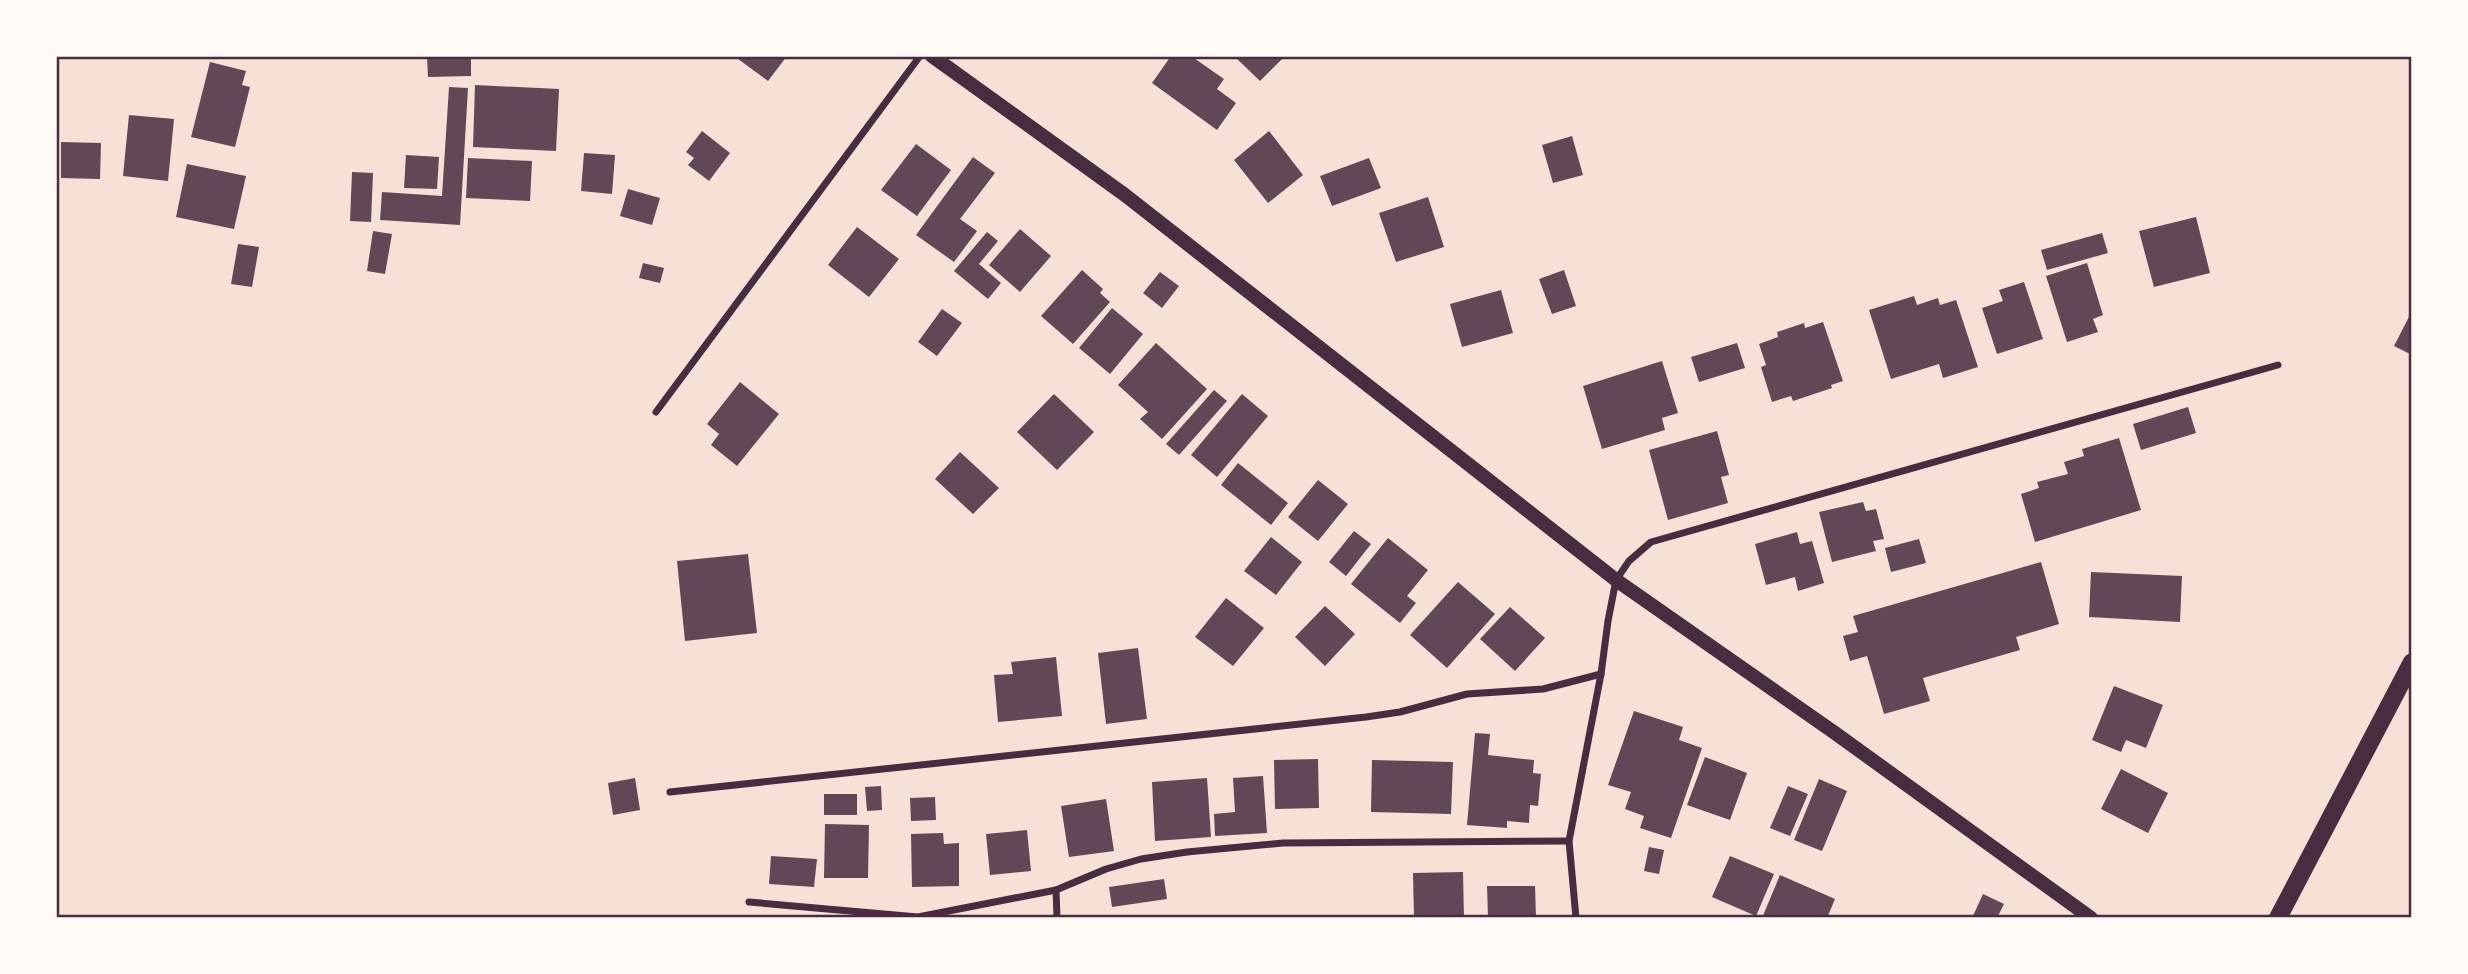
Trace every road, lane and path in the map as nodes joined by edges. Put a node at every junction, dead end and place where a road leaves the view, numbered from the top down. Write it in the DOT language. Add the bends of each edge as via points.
graph roads {
  1 [pos="920,56"];
  2 [pos="932,56"];
  3 [pos="2278,365"];
  4 [pos="656,412"];
  5 [pos="1616,580"];
  6 [pos="2412,662"];
  7 [pos="1601,674"];
  8 [pos="670,792"];
  9 [pos="1569,841"];
  10 [pos="1056,890"];
  11 [pos="750,902"];
  12 [pos="917,918"];
  13 [pos="1057,918"];
  14 [pos="1576,918"];
  15 [pos="2091,918"];
  16 [pos="2278,918"];
  1 -- 4 [label="street"];
  2 -- 5 [label="main road" via="1125,195"];
  3 -- 5 [label="street" via="1651,542"];
  5 -- 7 [label="street"];
  5 -- 15 [label="main road"];
  6 -- 16 [label="main road"];
  7 -- 8 [label="street" via="1542,689 1467,694 1400,712 1346,720"];
  7 -- 9 [label="street"];
  9 -- 10 [label="street" via="1283,843 1141,859"];
  9 -- 14 [label="street"];
  10 -- 12 [label="street"];
  10 -- 13 [label="street"];
  11 -- 12 [label="street"];
}
